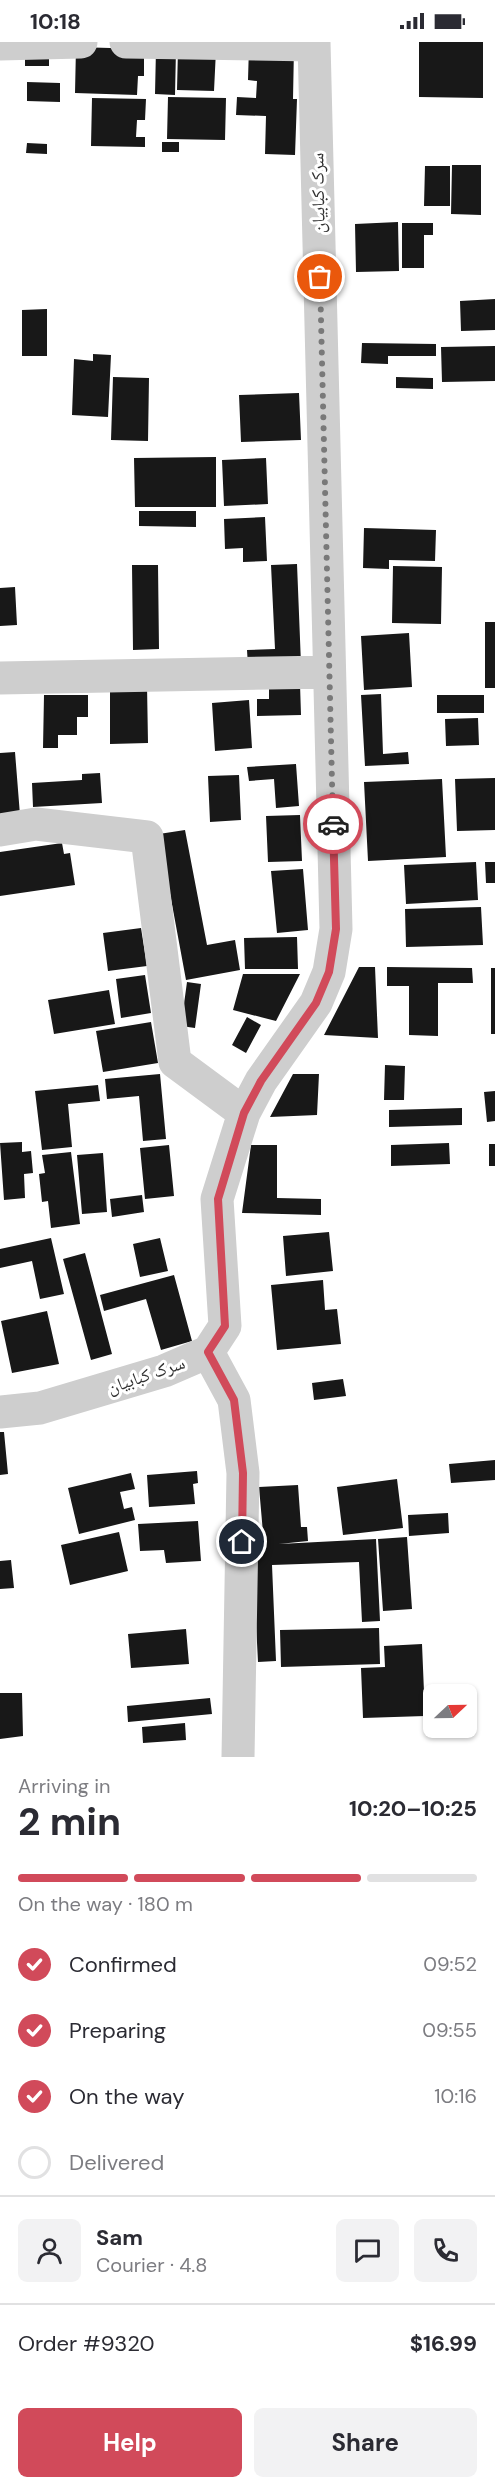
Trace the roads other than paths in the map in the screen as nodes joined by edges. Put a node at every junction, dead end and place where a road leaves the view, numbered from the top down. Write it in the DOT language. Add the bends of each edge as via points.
graph roads {
  1 [pos="81,42"];
  2 [pos="126,42"];
  3 [pos="0,44"];
  4 [pos="314,44"];
  5 [pos="330,672"];
  6 [pos="0,678"];
  7 [pos="0,830"];
  8 [pos="244,1113"];
  9 [pos="208,1352"];
  10 [pos="0,1412"];
  11 [pos="238,1757"];
  1 -- 3 [label="street"];
  2 -- 4 [label="street"];
  4 -- 5 [label="street, سرک کبابیان"];
  5 -- 6 [label="street"];
  5 -- 8 [label="street, سرک کبابیان" via="336,929 329,972 316,1003 261,1081"];
  7 -- 8 [label="street" via="36,824 147,837 175,1062"];
  8 -- 9 [label="street, سرک کبابیان" via="218,1199 225,1326"];
  9 -- 10 [label="street, سرک کبابیان" via="164,1371 40,1408"];
  9 -- 11 [label="street" via="234,1400 243,1473"];
}
